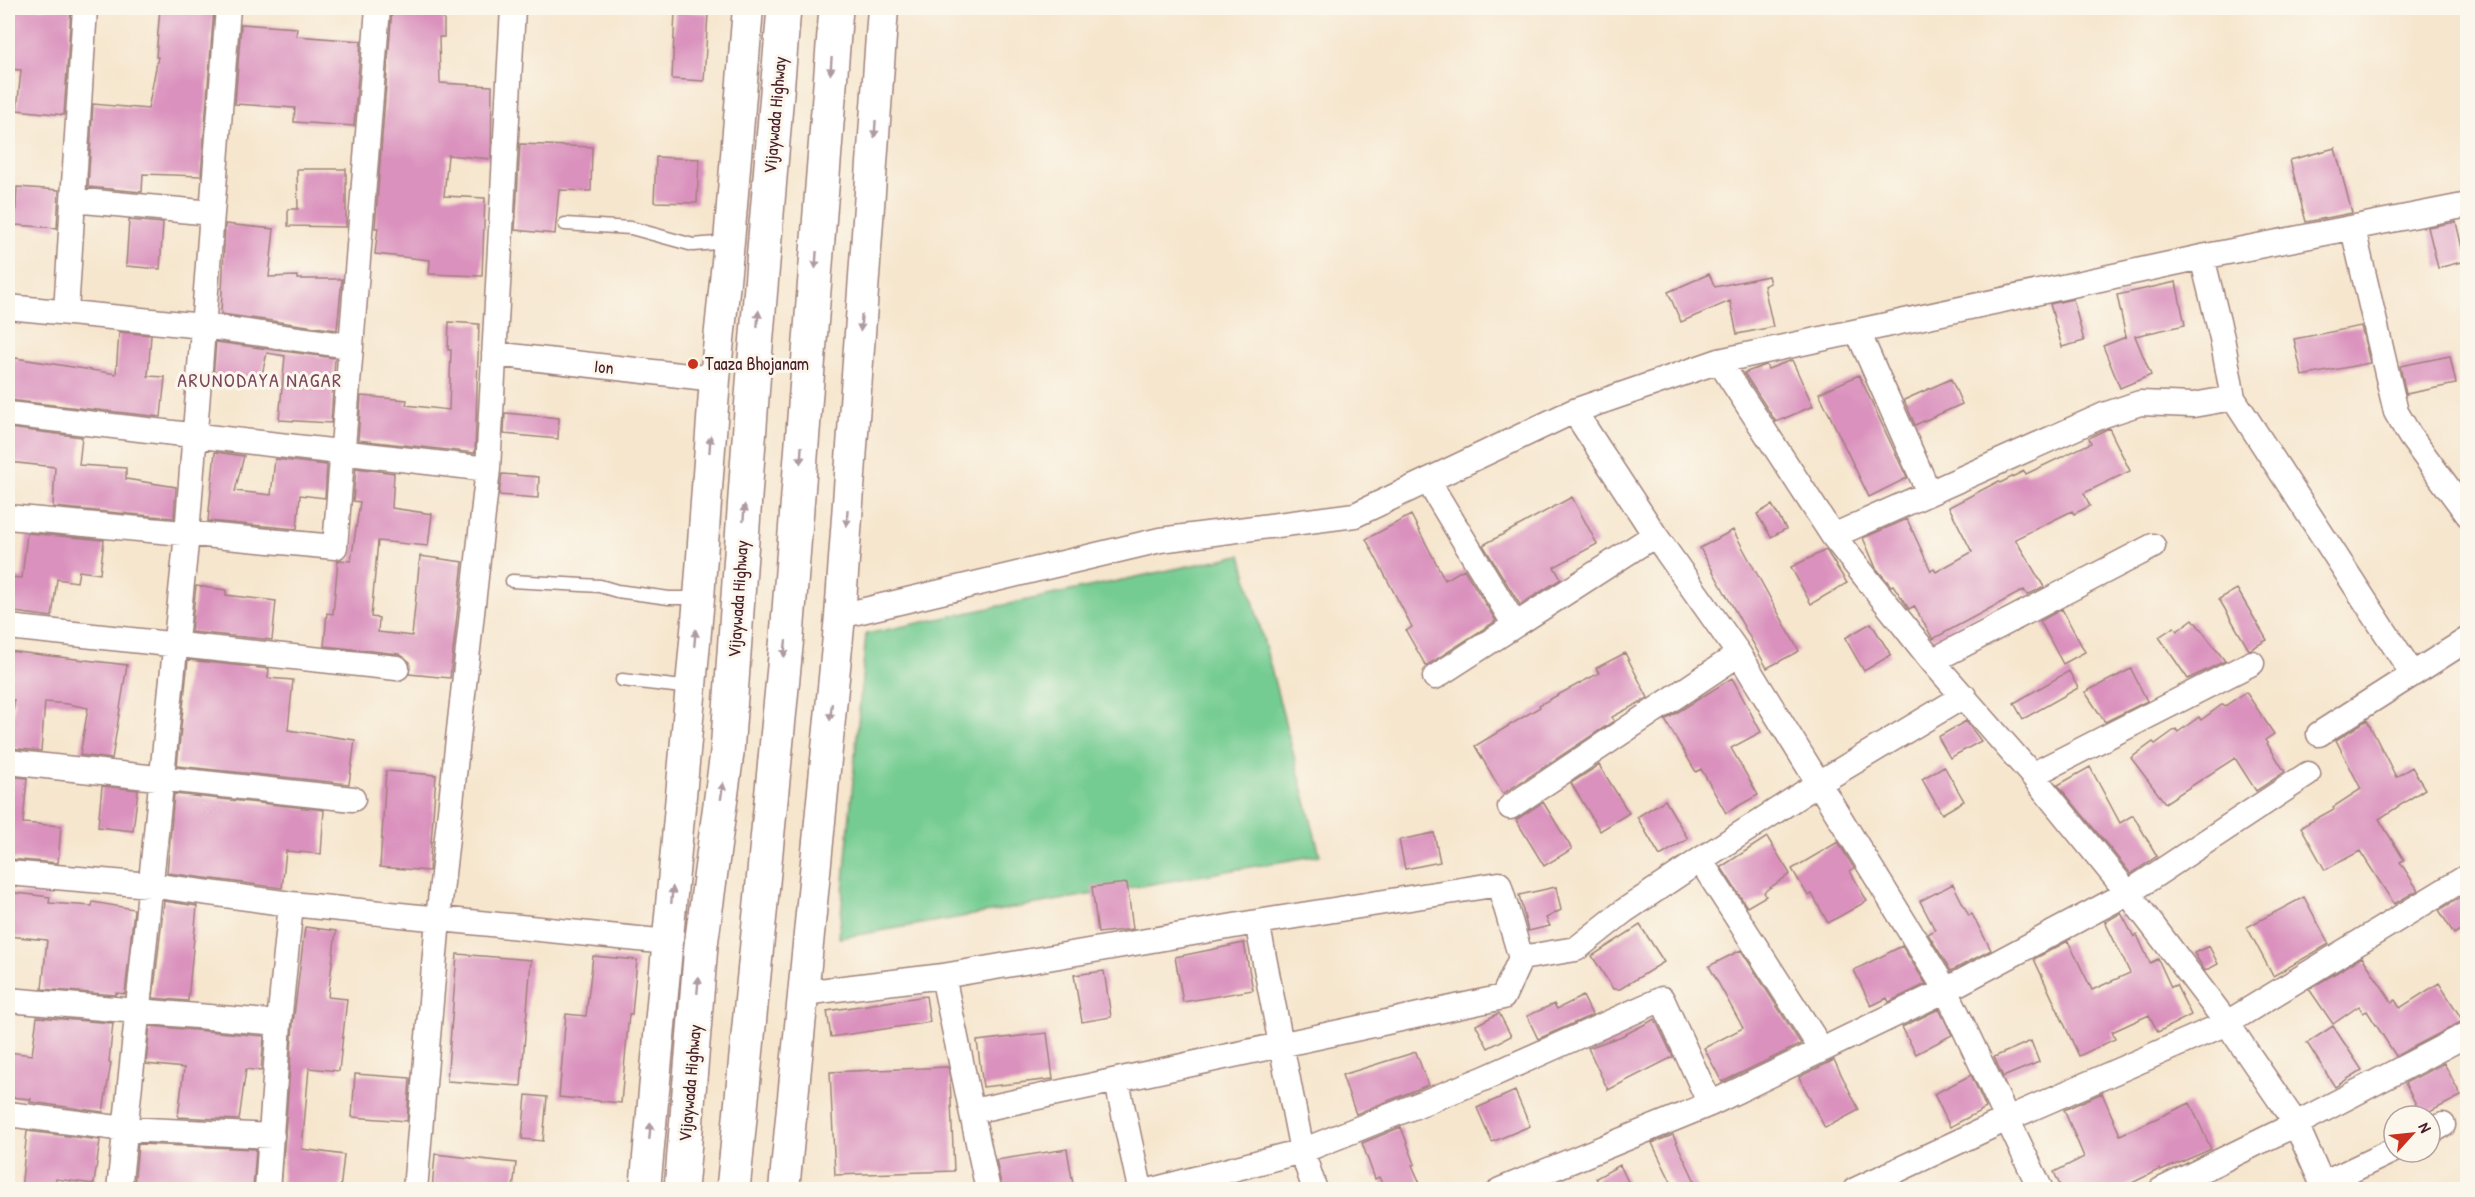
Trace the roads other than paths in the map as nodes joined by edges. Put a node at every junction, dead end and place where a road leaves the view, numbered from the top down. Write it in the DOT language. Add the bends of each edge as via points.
graph roads {
  1 [pos="85,8"];
  2 [pos="228,8"];
  3 [pos="378,8"];
  4 [pos="513,8"];
  5 [pos="748,8"];
  6 [pos="784,8"];
  7 [pos="836,8"];
  8 [pos="883,8"];
  9 [pos="73,200"];
  10 [pos="2468,205"];
  11 [pos="212,213"];
  12 [pos="565,225"];
  13 [pos="2353,229"];
  14 [pos="729,242"];
  15 [pos="2202,257"];
  16 [pos="8,307"];
  17 [pos="66,312"];
  18 [pos="203,326"];
  19 [pos="1858,332"];
  20 [pos="351,346"];
  21 [pos="494,354"];
  22 [pos="1719,361"];
  23 [pos="715,379"];
  24 [pos="2233,398"];
  25 [pos="1574,411"];
  26 [pos="8,414"];
  27 [pos="195,434"];
  28 [pos="342,451"];
  29 [pos="488,469"];
  30 [pos="1428,481"];
  31 [pos="1929,493"];
  32 [pos="2468,515"];
  33 [pos="8,517"];
  34 [pos="187,534"];
  35 [pos="1655,535"];
  36 [pos="1833,536"];
  37 [pos="2153,546"];
  38 [pos="512,581"];
  39 [pos="699,598"];
  40 [pos="840,616"];
  41 [pos="1515,625"];
  42 [pos="8,627"];
  43 [pos="2468,639"];
  44 [pos="175,645"];
  45 [pos="1739,654"];
  46 [pos="1932,661"];
  47 [pos="2252,663"];
  48 [pos="397,668"];
  49 [pos="2412,673"];
  50 [pos="1435,677"];
  51 [pos="622,680"];
  52 [pos="691,688"];
  53 [pos="1964,696"];
  54 [pos="2319,734"];
  55 [pos="8,762"];
  56 [pos="2308,774"];
  57 [pos="2032,775"];
  58 [pos="162,776"];
  59 [pos="1819,783"];
  60 [pos="353,799"];
  61 [pos="1510,807"];
  62 [pos="1700,860"];
  63 [pos="8,873"];
  64 [pos="2468,876"];
  65 [pos="150,885"];
  66 [pos="2128,892"];
  67 [pos="291,904"];
  68 [pos="438,919"];
  69 [pos="1257,922"];
  70 [pos="668,942"];
  71 [pos="1521,958"];
  72 [pos="943,976"];
  73 [pos="1946,990"];
  74 [pos="803,993"];
  75 [pos="8,1000"];
  76 [pos="138,1012"];
  77 [pos="279,1023"];
  78 [pos="2227,1023"];
  79 [pos="2468,1034"];
  80 [pos="1283,1045"];
  81 [pos="1822,1050"];
  82 [pos="1117,1082"];
  83 [pos="1710,1104"];
  84 [pos="973,1111"];
  85 [pos="8,1114"];
  86 [pos="2007,1119"];
  87 [pos="2296,1124"];
  88 [pos="125,1129"];
  89 [pos="272,1136"];
  90 [pos="1302,1151"];
  91 [pos="2382,1156"];
  92 [pos="682,1177"];
  93 [pos="734,1180"];
  94 [pos="2324,1187"];
  95 [pos="119,1190"];
  96 [pos="267,1190"];
  97 [pos="415,1190"];
  98 [pos="645,1190"];
  99 [pos="784,1190"];
  100 [pos="988,1190"];
  101 [pos="1138,1190"];
  102 [pos="1152,1190"];
  103 [pos="1315,1190"];
  104 [pos="1500,1190"];
  105 [pos="1855,1190"];
  106 [pos="2041,1190"];
  107 [pos="2161,1190"];
  1 -- 9 [label="street"];
  2 -- 11 [label="street"];
  3 -- 20 [label="street"];
  4 -- 21 [label="street"];
  5 -- 14 [label="street"];
  92 -- 6 [label="highway, Vijaywada Highway, one-way" via="701,945 727,753"];
  7 -- 93 [label="highway, one-way" via="787,636"];
  8 -- 40 [label="street, one-way"];
  9 -- 11 [label="street"];
  9 -- 17 [label="street"];
  10 -- 13 [label="street"];
  11 -- 18 [label="street"];
  12 -- 14 [label="lane" via="631,228 693,245"];
  13 -- 15 [label="street"];
  13 -- 32 [label="street" via="2396,412"];
  14 -- 23 [label="street"];
  15 -- 19 [label="street"];
  15 -- 24 [label="street"];
  16 -- 17 [label="street"];
  17 -- 18 [label="street"];
  18 -- 20 [label="street"];
  18 -- 27 [label="street"];
  19 -- 22 [label="street"];
  19 -- 31 [label="street"];
  20 -- 28 [label="street"];
  21 -- 23 [label="street, Ion"];
  21 -- 29 [label="street"];
  22 -- 25 [label="street"];
  22 -- 36 [label="street"];
  39 -- 23 [label="street, one-way"];
  24 -- 31 [label="street" via="2193,405 2140,403 2104,415"];
  24 -- 49 [label="street"];
  25 -- 30 [label="street"];
  25 -- 35 [label="street"];
  26 -- 27 [label="street"];
  27 -- 28 [label="street"];
  27 -- 34 [label="street"];
  28 -- 29 [label="street"];
  28 -- 34 [label="street" via="335,547"];
  29 -- 68 [label="street"];
  30 -- 40 [label="street" via="1355,515 1160,540"];
  30 -- 41 [label="street"];
  31 -- 36 [label="street"];
  33 -- 34 [label="street"];
  34 -- 44 [label="street"];
  35 -- 41 [label="street"];
  35 -- 45 [label="street"];
  36 -- 46 [label="street"];
  37 -- 46 [label="street"];
  38 -- 39 [label="lane"];
  52 -- 39 [label="street, one-way"];
  40 -- 74 [label="street, one-way"];
  41 -- 50 [label="street"];
  42 -- 44 [label="street"];
  43 -- 49 [label="street"];
  44 -- 48 [label="street"];
  44 -- 58 [label="street"];
  45 -- 59 [label="street"];
  45 -- 61 [label="street"];
  46 -- 53 [label="street"];
  47 -- 57 [label="street"];
  49 -- 54 [label="street"];
  51 -- 52 [label="lane"];
  70 -- 52 [label="street, one-way"];
  53 -- 57 [label="street"];
  53 -- 59 [label="street"];
  55 -- 58 [label="street"];
  56 -- 66 [label="street"];
  57 -- 66 [label="street"];
  58 -- 60 [label="street"];
  58 -- 65 [label="street"];
  59 -- 62 [label="street"];
  59 -- 73 [label="street"];
  62 -- 71 [label="street" via="1576,949"];
  62 -- 81 [label="street"];
  63 -- 65 [label="street"];
  64 -- 78 [label="street"];
  65 -- 67 [label="street"];
  65 -- 76 [label="street"];
  66 -- 73 [label="street"];
  66 -- 78 [label="street"];
  67 -- 68 [label="street"];
  67 -- 77 [label="street"];
  68 -- 70 [label="street"];
  68 -- 97 [label="street"];
  69 -- 71 [label="street" via="1499,884"];
  69 -- 72 [label="street"];
  69 -- 80 [label="street"];
  98 -- 70 [label="street, one-way"];
  71 -- 80 [label="street" via="1503,997"];
  72 -- 74 [label="street"];
  72 -- 84 [label="street"];
  73 -- 81 [label="street"];
  73 -- 86 [label="street"];
  74 -- 99 [label="street"];
  75 -- 76 [label="street"];
  76 -- 77 [label="street"];
  76 -- 88 [label="street"];
  77 -- 89 [label="street"];
  78 -- 86 [label="street"];
  78 -- 87 [label="street"];
  79 -- 87 [label="street"];
  80 -- 82 [label="street"];
  80 -- 90 [label="street"];
  81 -- 83 [label="street"];
  82 -- 84 [label="street"];
  82 -- 101 [label="street"];
  83 -- 90 [label="street" via="1662,999 1483,1079"];
  83 -- 104 [label="street"];
  84 -- 100 [label="street"];
  85 -- 88 [label="street"];
  86 -- 105 [label="street"];
  86 -- 106 [label="street"];
  87 -- 94 [label="street"];
  87 -- 107 [label="street"];
  88 -- 89 [label="street"];
  88 -- 95 [label="street"];
  89 -- 96 [label="street"];
  90 -- 102 [label="street"];
  90 -- 103 [label="street"];
  91 -- 94 [label="street"];
  92 -- 93 [label="highway"];
}
